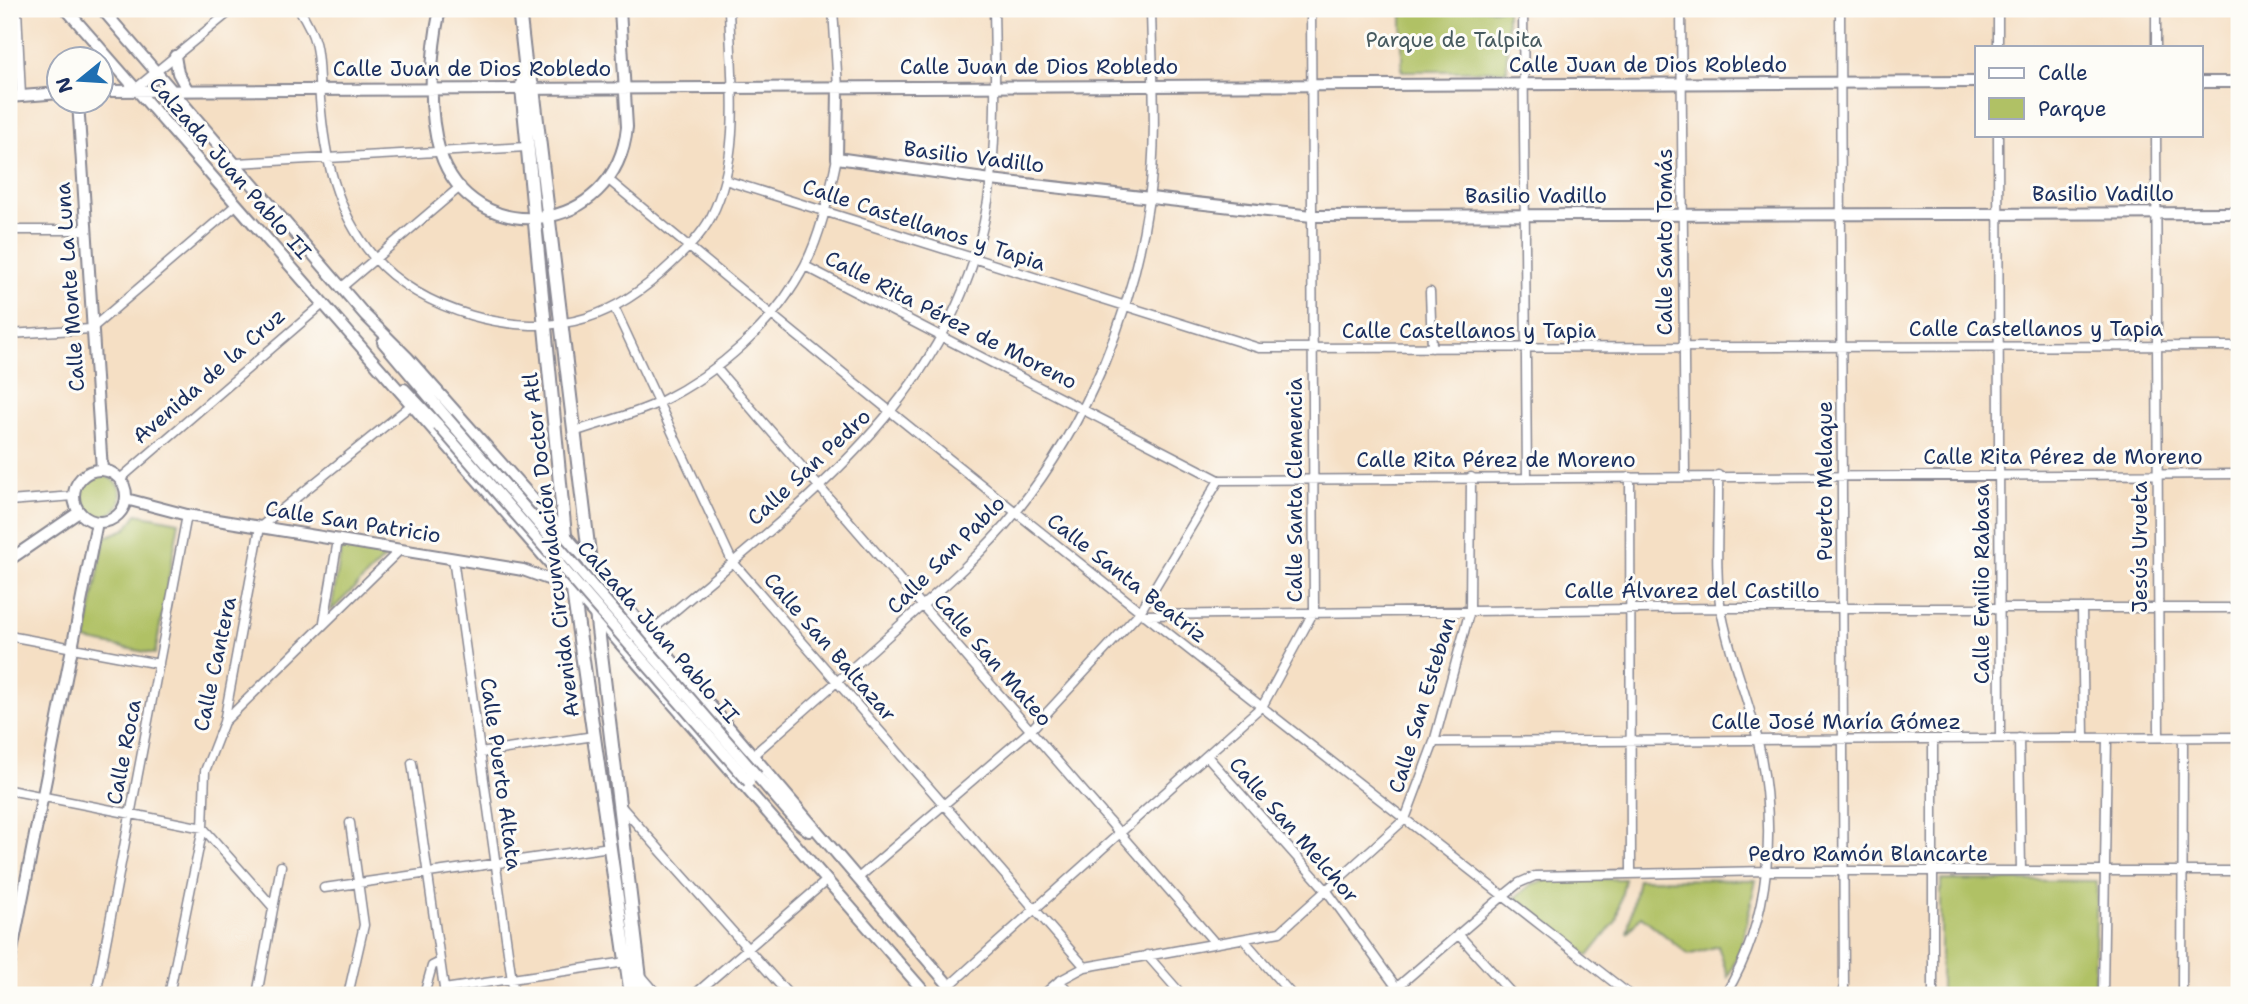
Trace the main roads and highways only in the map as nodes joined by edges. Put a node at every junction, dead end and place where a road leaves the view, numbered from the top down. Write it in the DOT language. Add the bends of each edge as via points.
graph roads {
  1 [pos="519,9"];
  2 [pos="527,88"];
  3 [pos="541,218"];
  4 [pos="631,995"];
  5 [pos="642,995"];
  1 -- 2 [label="main road"];
  2 -- 3 [label="main road, Avenida Circunvalación Doctor Atl"];
  2 -- 3 [label="main road, Avenida Circunvalación Doctor Atl" via="527,147"];
  3 -- 4 [label="main road, Avenida Circunvalación Doctor Atl" via="545,325 565,535"];
  3 -- 5 [label="main road, Avenida Circunvalación Doctor Atl" via="561,324"];
}
